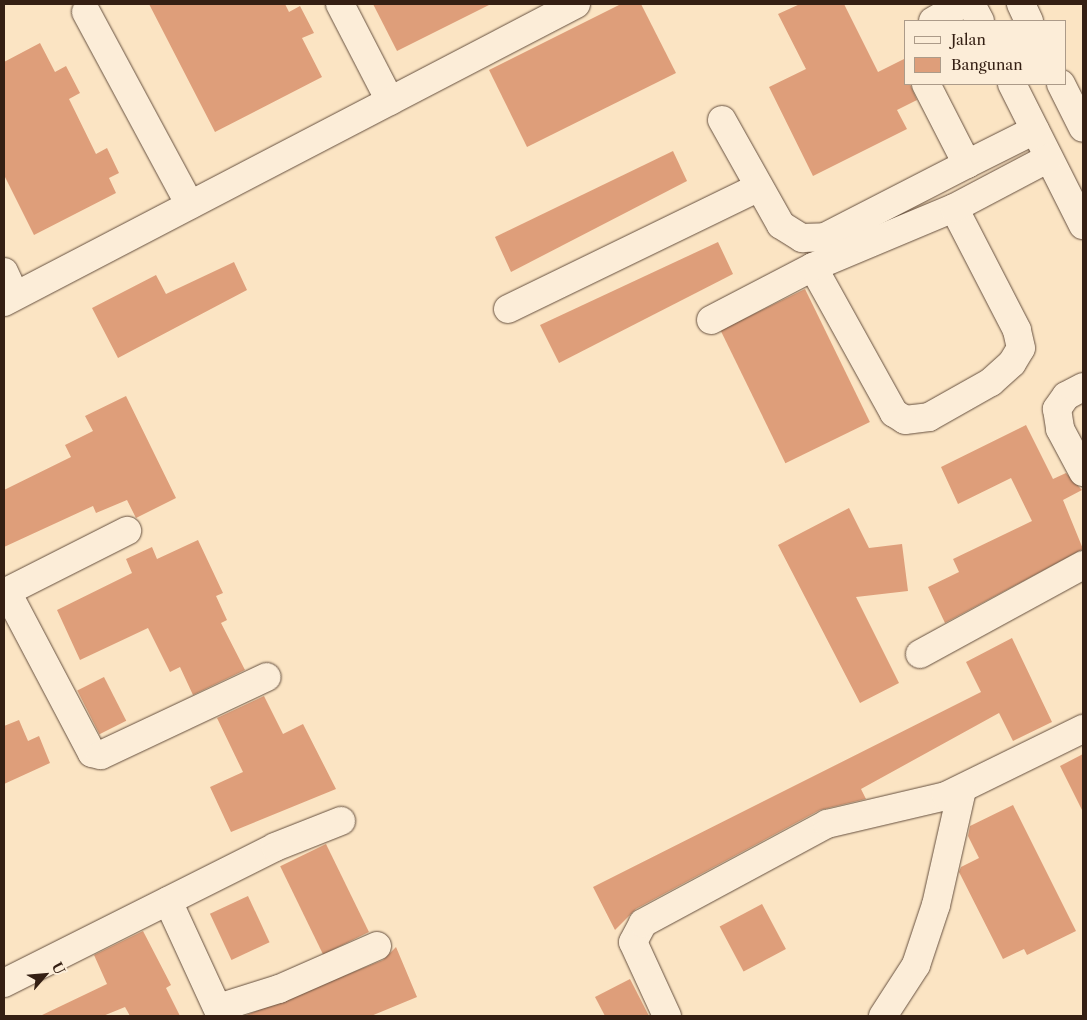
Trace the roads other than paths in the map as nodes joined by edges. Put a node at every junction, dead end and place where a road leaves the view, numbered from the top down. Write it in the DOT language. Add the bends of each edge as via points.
graph roads {
  1 [pos="340,4"];
  2 [pos="962,4"];
  3 [pos="971,4"];
  4 [pos="1020,4"];
  5 [pos="566,6"];
  6 [pos="86,12"];
  7 [pos="935,20"];
  8 [pos="979,20"];
  9 [pos="1028,20"];
  10 [pos="927,85"];
  11 [pos="1012,85"];
  12 [pos="1062,85"];
  13 [pos="390,101"];
  14 [pos="722,120"];
  15 [pos="1083,128"];
  16 [pos="1035,130"];
  17 [pos="1049,158"];
  18 [pos="967,164"];
  19 [pos="759,187"];
  20 [pos="190,205"];
  21 [pos="954,208"];
  22 [pos="1083,225"];
  23 [pos="813,267"];
  24 [pos="4,272"];
  25 [pos="10,299"];
  26 [pos="508,309"];
  27 [pos="712,320"];
  28 [pos="1083,387"];
  29 [pos="1083,472"];
  30 [pos="127,532"];
  31 [pos="1083,565"];
  32 [pos="5,592"];
  33 [pos="920,654"];
  34 [pos="268,677"];
  35 [pos="1083,729"];
  36 [pos="962,790"];
  37 [pos="341,821"];
  38 [pos="168,901"];
  39 [pos="377,946"];
  40 [pos="4,983"];
  41 [pos="220,1012"];
  42 [pos="667,1016"];
  43 [pos="883,1016"];
  1 -- 13 [label="street"];
  2 -- 7 [label="street"];
  3 -- 8 [label="street"];
  4 -- 9 [label="street"];
  5 -- 13 [label="street"];
  6 -- 20 [label="street"];
  10 -- 18 [label="street"];
  11 -- 16 [label="street"];
  12 -- 15 [label="street"];
  13 -- 20 [label="street"];
  14 -- 19 [label="street"];
  16 -- 17 [label="street"];
  16 -- 18 [label="street"];
  17 -- 21 [label="street"];
  17 -- 22 [label="street"];
  18 -- 19 [label="street" via="812,239 792,234 781,225"];
  19 -- 26 [label="street"];
  20 -- 25 [label="street"];
  21 -- 23 [label="street"];
  21 -- 23 [label="street" via="1017,330 1021,348 1012,363 991,382 930,417 911,421 894,414"];
  23 -- 27 [label="street"];
  24 -- 25 [label="street"];
  28 -- 29 [label="street" via="1066,396 1057,409 1060,429"];
  30 -- 32 [label="street"];
  31 -- 33 [label="street"];
  32 -- 34 [label="street" via="92,753 100,755"];
  35 -- 36 [label="street"];
  36 -- 42 [label="street" via="827,824 643,923 633,942"];
  36 -- 43 [label="street" via="936,905 916,966"];
  37 -- 38 [label="street" via="275,847"];
  38 -- 40 [label="street"];
  38 -- 41 [label="street"];
  39 -- 41 [label="street"];
}
